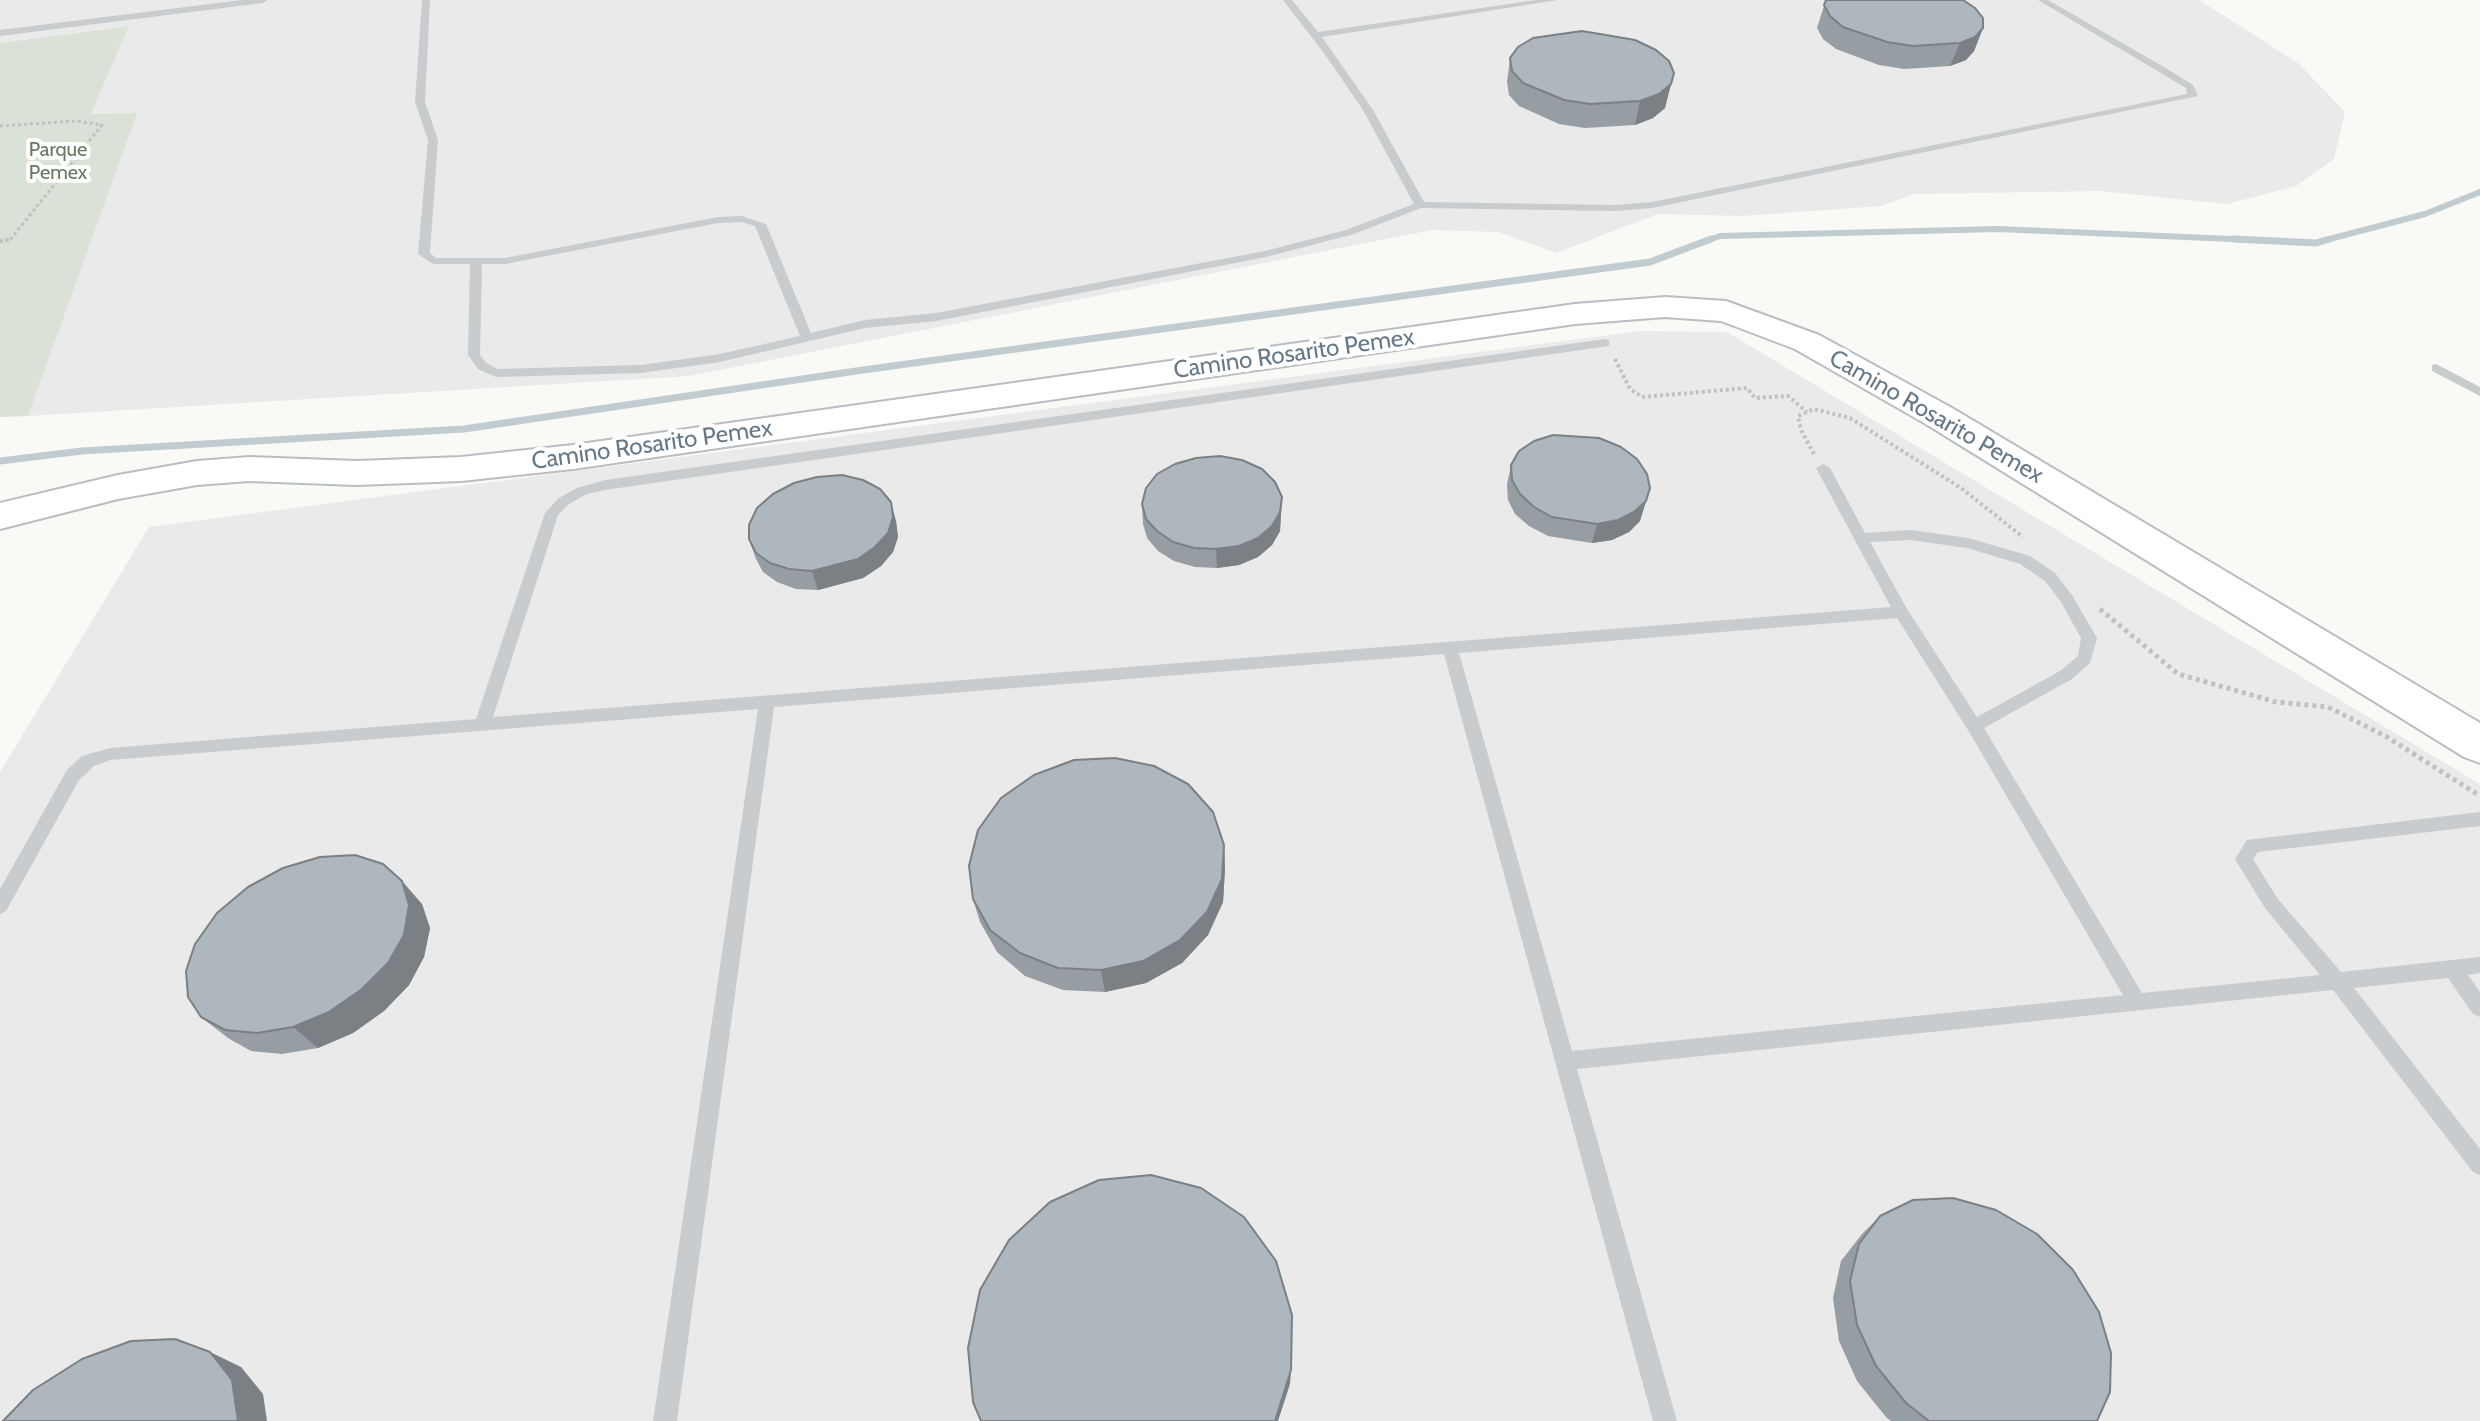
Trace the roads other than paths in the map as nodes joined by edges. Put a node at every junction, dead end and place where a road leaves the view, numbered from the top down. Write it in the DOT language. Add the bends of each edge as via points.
graph roads {
  1 [pos="263,0"];
  2 [pos="426,0"];
  3 [pos="1287,0"];
  4 [pos="1554,0"];
  5 [pos="2042,0"];
  6 [pos="0,33"];
  7 [pos="1316,35"];
  8 [pos="1420,205"];
  9 [pos="476,263"];
  10 [pos="807,338"];
  11 [pos="1605,343"];
  12 [pos="2436,368"];
  13 [pos="2480,392"];
  14 [pos="1823,468"];
  15 [pos="0,516"];
  16 [pos="1859,538"];
  17 [pos="1901,612"];
  18 [pos="1450,648"];
  19 [pos="767,702"];
  20 [pos="2430,715"];
  21 [pos="2480,723"];
  22 [pos="482,725"];
  23 [pos="1974,726"];
  24 [pos="2480,745"];
  25 [pos="2480,819"];
  26 [pos="0,906"];
  27 [pos="2480,965"];
  28 [pos="2453,969"];
  29 [pos="2337,981"];
  30 [pos="2137,1002"];
  31 [pos="2480,1008"];
  32 [pos="1565,1061"];
  33 [pos="2480,1165"];
  34 [pos="665,1421"];
  35 [pos="1665,1421"];
  1 -- 6 [label="lane"];
  2 -- 9 [label="lane" via="420,102 433,140 424,254 433,261"];
  3 -- 7 [label="lane"];
  4 -- 7 [label="lane"];
  5 -- 8 [label="lane" via="2190,87 2193,96 1636,207"];
  7 -- 8 [label="lane" via="1368,110"];
  8 -- 10 [label="lane" via="1350,232 1266,254"];
  9 -- 10 [label="lane" via="742,219 760,224"];
  9 -- 10 [label="lane" via="474,355 496,373 672,366"];
  11 -- 22 [label="lane" via="582,491 552,513"];
  12 -- 13 [label="lane"];
  14 -- 16 [label="lane"];
  15 -- 20 [label="street, Camino Rosarito Pemex" via="197,473 461,469 1575,314 1665,307 1726,311 1807,342 1939,416"];
  16 -- 17 [label="lane"];
  16 -- 23 [label="lane" via="1911,535 1968,543 2025,560 2050,577 2067,599 2089,638 2085,659"];
  17 -- 18 [label="lane"];
  17 -- 23 [label="lane"];
  18 -- 19 [label="lane"];
  18 -- 32 [label="lane"];
  19 -- 22 [label="lane"];
  19 -- 34 [label="lane"];
  20 -- 21 [label="lane"];
  20 -- 24 [label="street, Camino Rosarito Pemex"];
  22 -- 26 [label="lane" via="99,756 73,775"];
  23 -- 30 [label="lane"];
  25 -- 29 [label="lane" via="2253,845 2244,859 2271,903"];
  27 -- 28 [label="lane"];
  28 -- 29 [label="lane"];
  28 -- 31 [label="lane"];
  29 -- 30 [label="lane"];
  29 -- 33 [label="lane"];
  30 -- 32 [label="lane"];
  32 -- 35 [label="lane"];
}
